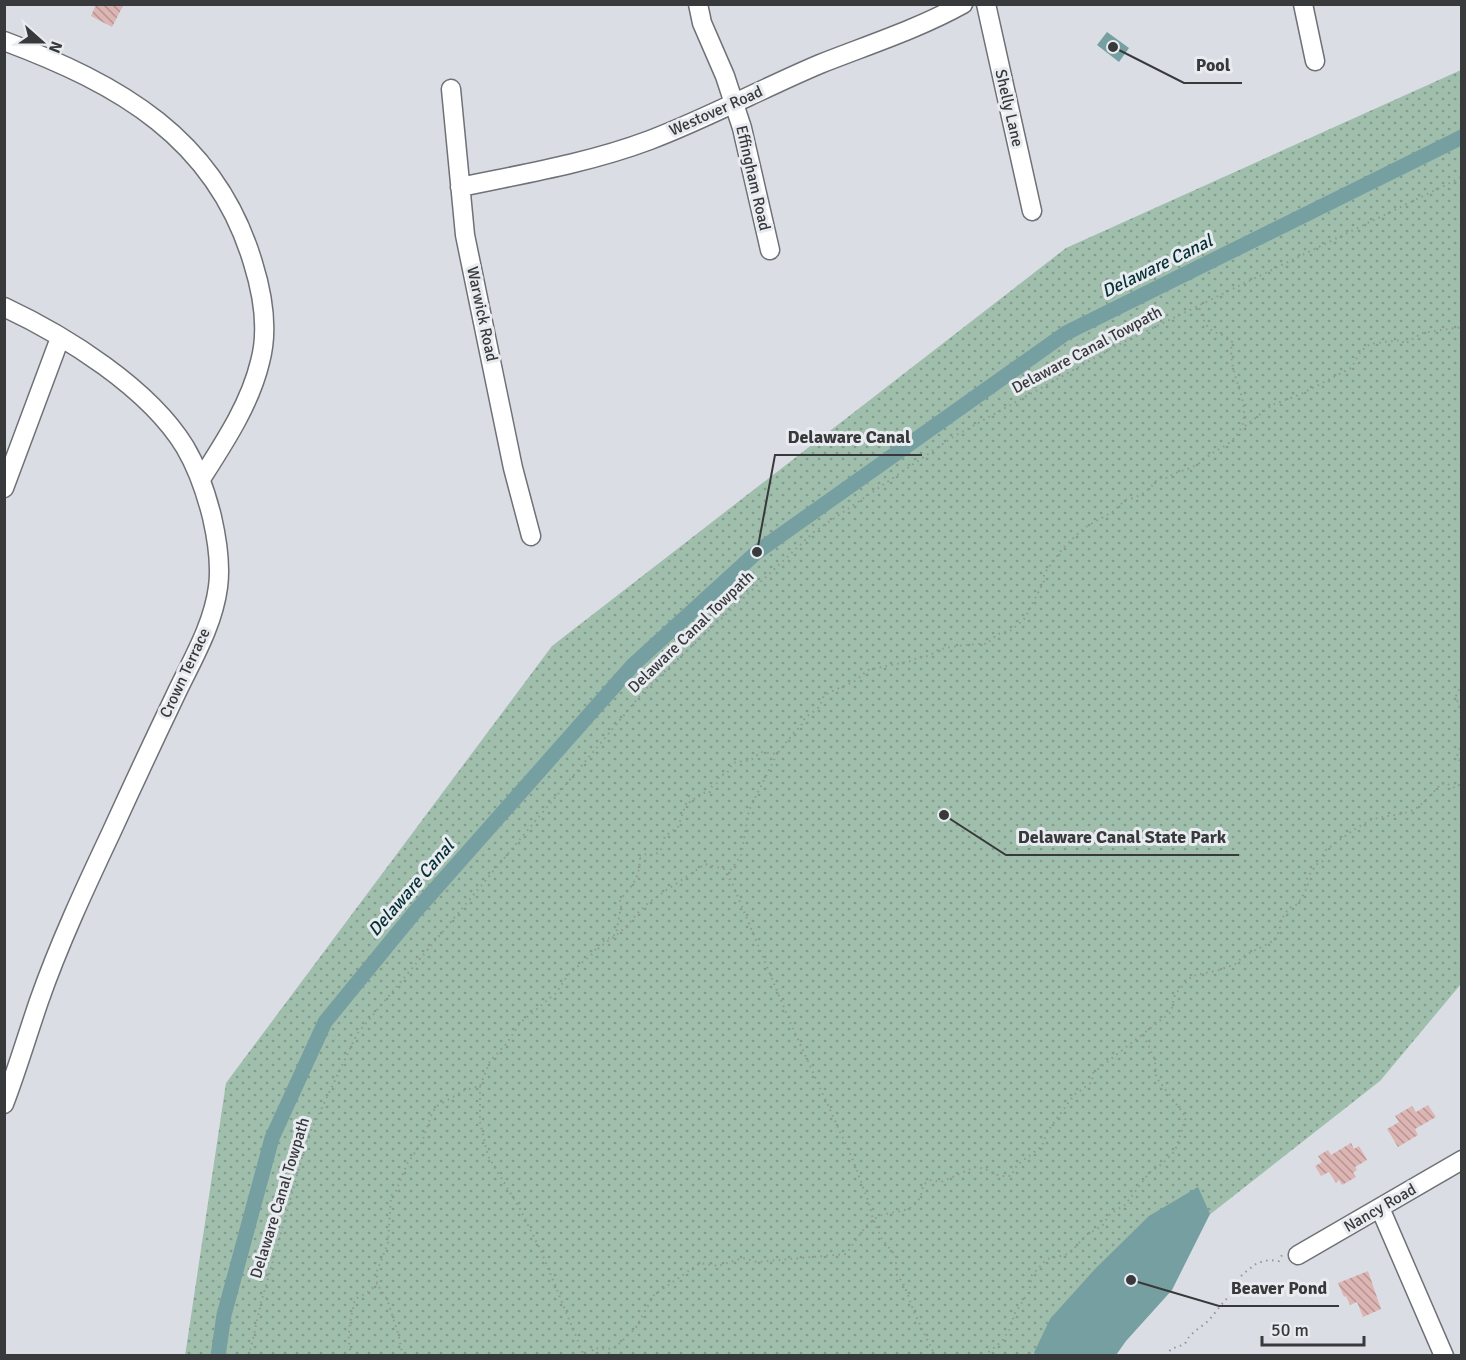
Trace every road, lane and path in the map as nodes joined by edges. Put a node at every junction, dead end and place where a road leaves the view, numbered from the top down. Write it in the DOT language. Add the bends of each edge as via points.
graph roads {
  1 [pos="698,4"];
  2 [pos="963,4"];
  3 [pos="986,4"];
  4 [pos="1302,4"];
  5 [pos="4,42"];
  6 [pos="1315,61"];
  7 [pos="451,89"];
  8 [pos="734,104"];
  9 [pos="1461,177"];
  10 [pos="460,187"];
  11 [pos="1032,211"];
  12 [pos="770,250"];
  13 [pos="1198,305"];
  14 [pos="4,308"];
  15 [pos="1461,327"];
  16 [pos="60,338"];
  17 [pos="1242,427"];
  18 [pos="201,479"];
  19 [pos="4,488"];
  20 [pos="531,536"];
  21 [pos="1461,684"];
  22 [pos="1461,719"];
  23 [pos="1461,728"];
  24 [pos="1461,743"];
  25 [pos="777,754"];
  26 [pos="1461,764"];
  27 [pos="1461,776"];
  28 [pos="727,875"];
  29 [pos="591,955"];
  30 [pos="1143,1034"];
  31 [pos="480,1086"];
  32 [pos="4,1104"];
  33 [pos="1461,1160"];
  34 [pos="1380,1208"];
  35 [pos="873,1219"];
  36 [pos="1298,1255"];
  37 [pos="377,1284"];
  38 [pos="249,1356"];
  39 [pos="352,1356"];
  40 [pos="403,1356"];
  41 [pos="584,1356"];
  42 [pos="589,1356"];
  43 [pos="935,1356"];
  44 [pos="984,1356"];
  45 [pos="1166,1356"];
  46 [pos="1444,1356"];
  1 -- 8 [label="street, Effingham Road"];
  2 -- 8 [label="street, Westover Road"];
  3 -- 11 [label="street, Shelly Lane"];
  4 -- 6 [label="street"];
  5 -- 18 [label="street" via="121,94 154,117 203,164 235,215 261,293 264,339 254,384"];
  7 -- 10 [label="street, Warwick Road"];
  8 -- 10 [label="street, Westover Road" via="602,156"];
  8 -- 12 [label="street, Effingham Road"];
  9 -- 13 [label="path, Delaware Canal Towpath"];
  10 -- 20 [label="street, Warwick Road" via="465,235 513,468"];
  13 -- 17 [label="path" via="1210,329 1232,342 1233,372 1245,416"];
  13 -- 38 [label="path, Delaware Canal Towpath" via="953,437 814,532 645,690 357,1034 308,1137"];
  14 -- 16 [label="street, Crown Terrace"];
  15 -- 17 [label="path" via="1422,333 1405,344 1401,340 1370,344 1351,368 1272,405"];
  16 -- 18 [label="street, Crown Terrace" via="152,406 184,446"];
  16 -- 19 [label="street"];
  17 -- 25 [label="path" via="1233,440 1197,466 1168,479 1158,478 1154,486 1084,528 1044,574 1025,618 1012,630 998,634 986,644 940,649 911,661 866,671 824,696"];
  18 -- 32 [label="street, Crown Terrace" via="218,551 218,588 211,615 57,952"];
  21 -- 22 [label="path" via="1456,696"];
  22 -- 23 [label="path"];
  24 -- 26 [label="path" via="1457,756"];
  25 -- 28 [label="path" via="749,810 741,856"];
  25 -- 29 [label="path" via="761,752 751,760 733,764 719,776 710,792 695,799 689,796 690,804 686,804 678,826 665,836 659,852 641,854 638,858 639,872 632,888 620,900 616,934 600,943"];
  27 -- 30 [label="path" via="1455,788 1442,784 1418,807 1372,820 1326,850 1323,861 1307,878 1308,886 1298,904 1289,908 1280,922 1275,940 1236,964 1192,976 1175,994 1171,1012"];
  28 -- 29 [label="path" via="724,869 705,864 647,904 620,933"];
  28 -- 35 [label="path" via="852,1158"];
  29 -- 31 [label="path" via="568,975 556,993 520,1023 490,1061"];
  30 -- 35 [label="path" via="1093,1073 1092,1082 1074,1095 1047,1132 1042,1146 1017,1165 1011,1176 975,1167 941,1182 931,1180 924,1185 913,1207"];
  30 -- 44 [label="path" via="1155,1060 1156,1077 1186,1117 1175,1151 1149,1173 1125,1205 1110,1214 1102,1226 1086,1235 1065,1256 1051,1257 1043,1263 1032,1275 1029,1292 1010,1329"];
  31 -- 37 [label="path" via="444,1100 432,1113 422,1142 391,1196 388,1243"];
  31 -- 41 [label="path" via="480,1122 488,1156 541,1251"];
  33 -- 34 [label="street, Nancy Road"];
  34 -- 36 [label="street, Nancy Road"];
  34 -- 46 [label="street"];
  35 -- 42 [label="path" via="846,1254 757,1262 743,1258 718,1266 700,1263 654,1294 635,1329 612,1349 594,1348"];
  35 -- 43 [label="path" via="896,1256 896,1274 904,1282 914,1314"];
  36 -- 45 [label="path" via="1286,1250 1279,1261 1263,1261 1248,1269 1233,1282 1232,1294 1207,1322"];
  37 -- 39 [label="path" via="355,1299 347,1332"];
  37 -- 40 [label="path" via="387,1299"];
}
